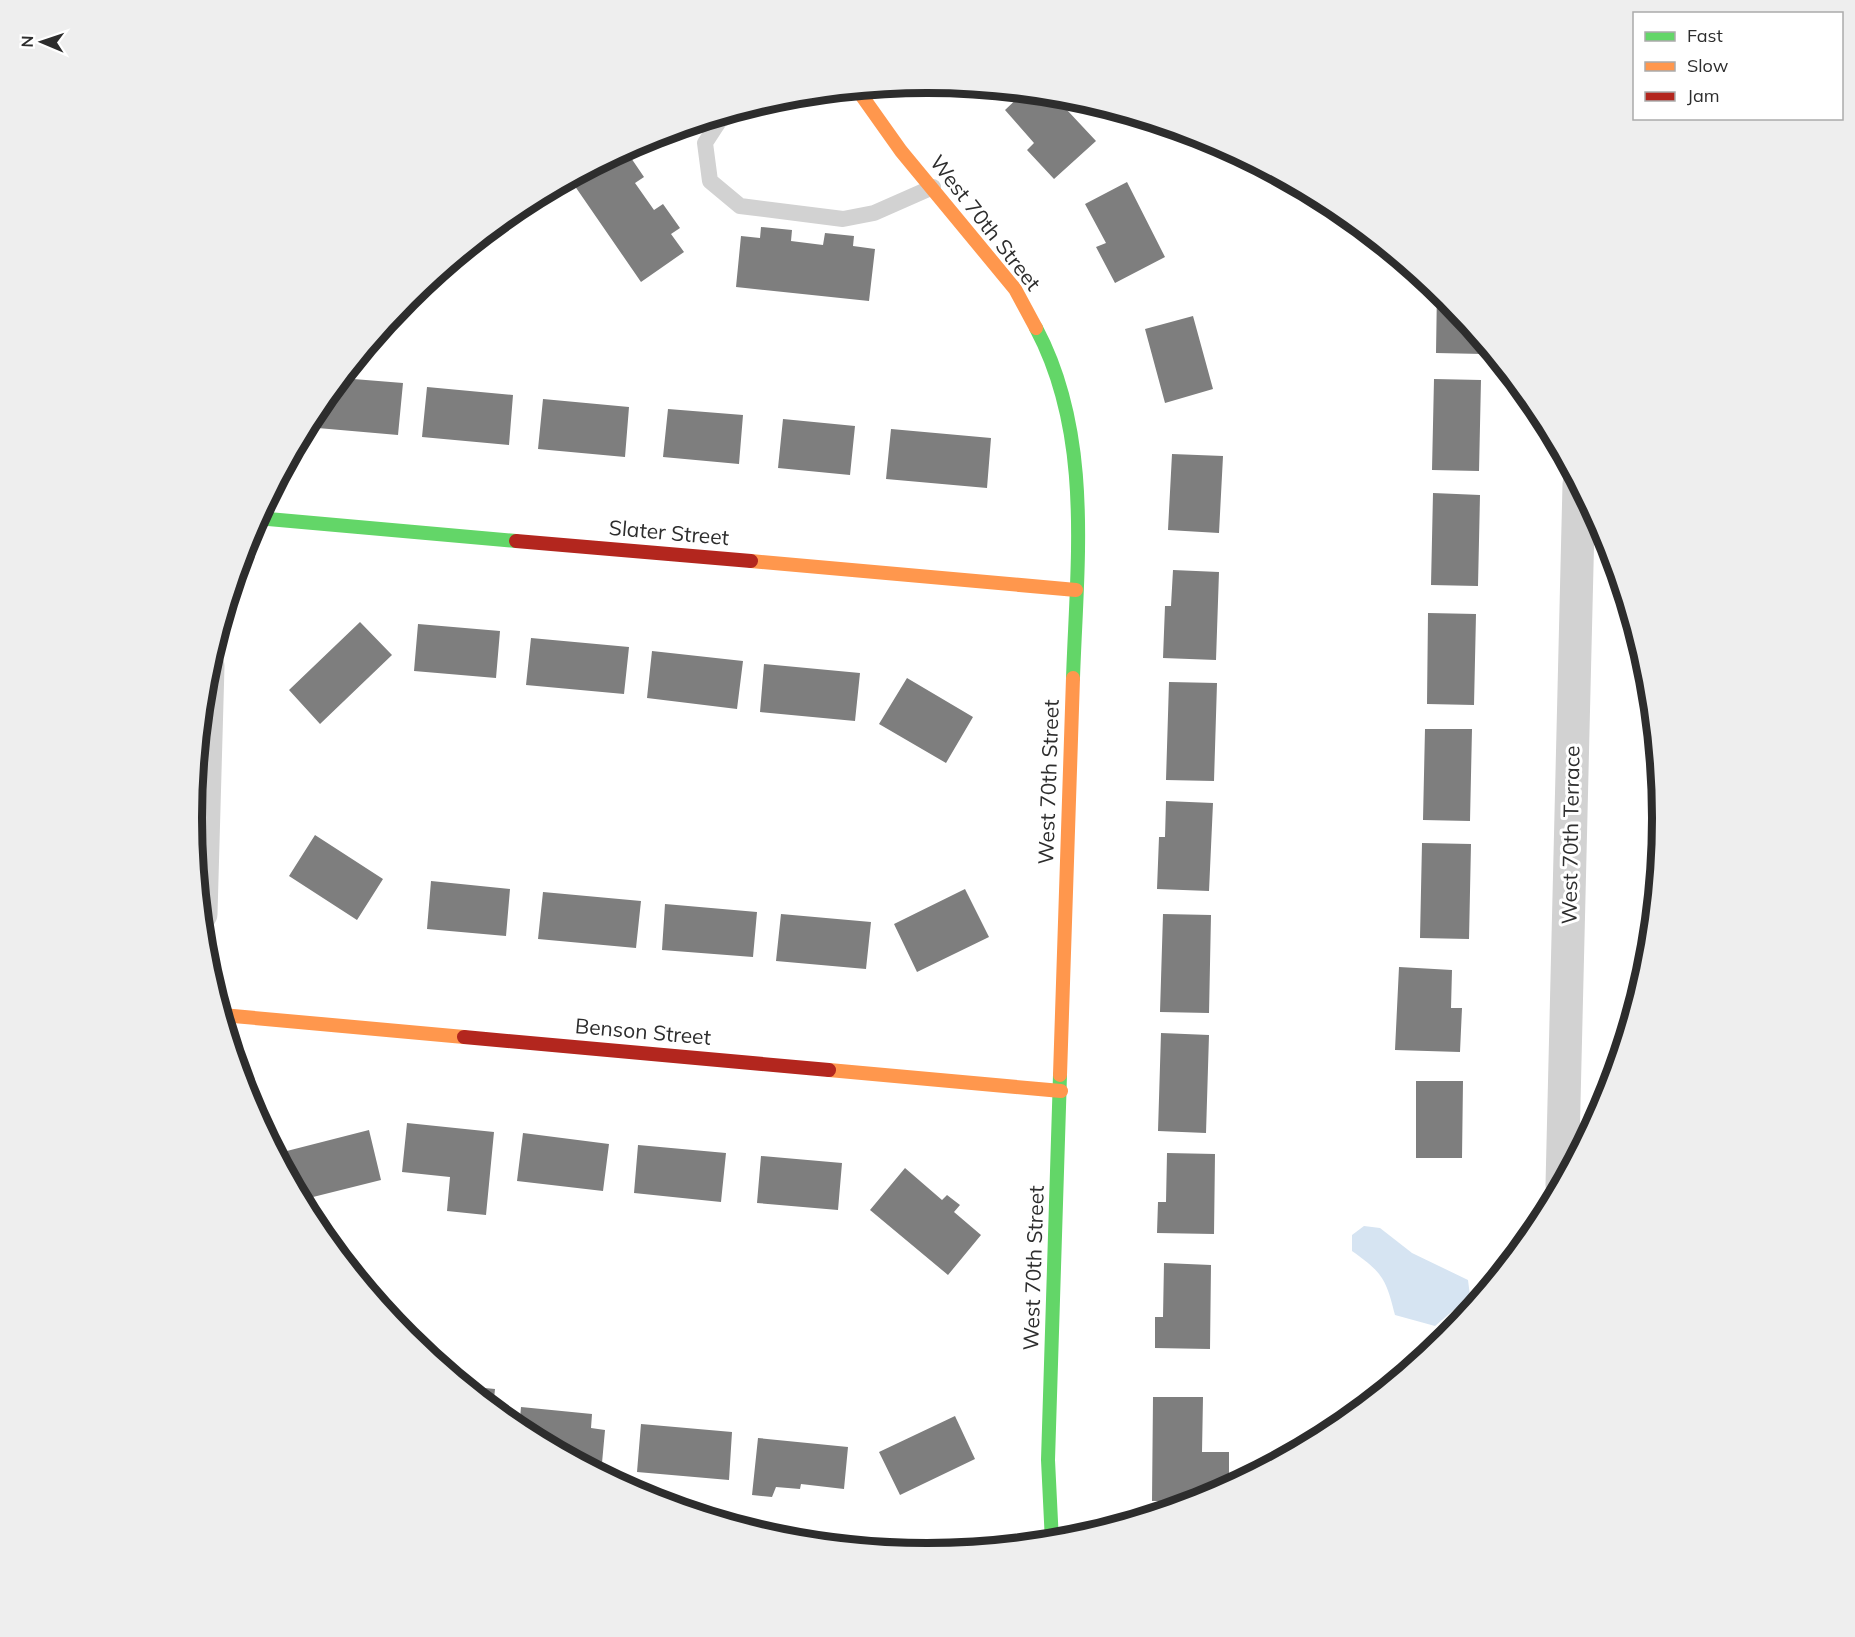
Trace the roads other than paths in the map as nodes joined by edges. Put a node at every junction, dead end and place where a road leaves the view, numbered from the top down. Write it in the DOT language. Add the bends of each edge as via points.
graph roads {
  1 [pos="862,97"];
  2 [pos="717,125"];
  3 [pos="933,187"];
  4 [pos="1579,499"];
  5 [pos="267,519"];
  6 [pos="1076,590"];
  7 [pos="206,753"];
  8 [pos="203,842"];
  9 [pos="230,1016"];
  10 [pos="1061,1091"];
  11 [pos="1562,1169"];
  12 [pos="1052,1533"];
  1 -- 3 [label="street, West 70th Street" via="901,151"];
  2 -- 3 [label="lane" via="705,143 710,181 740,206 843,219 874,213"];
  3 -- 6 [label="street, West 70th Street" via="1015,289 1051,357 1073,438 1078,520"];
  4 -- 11 [label="street, West 70th Terrace"];
  5 -- 6 [label="street, Slater Street"];
  6 -- 10 [label="street, West 70th Street"];
  7 -- 8 [label="street"];
  9 -- 10 [label="street, Benson Street"];
  10 -- 12 [label="street, West 70th Street" via="1048,1460"];
}
